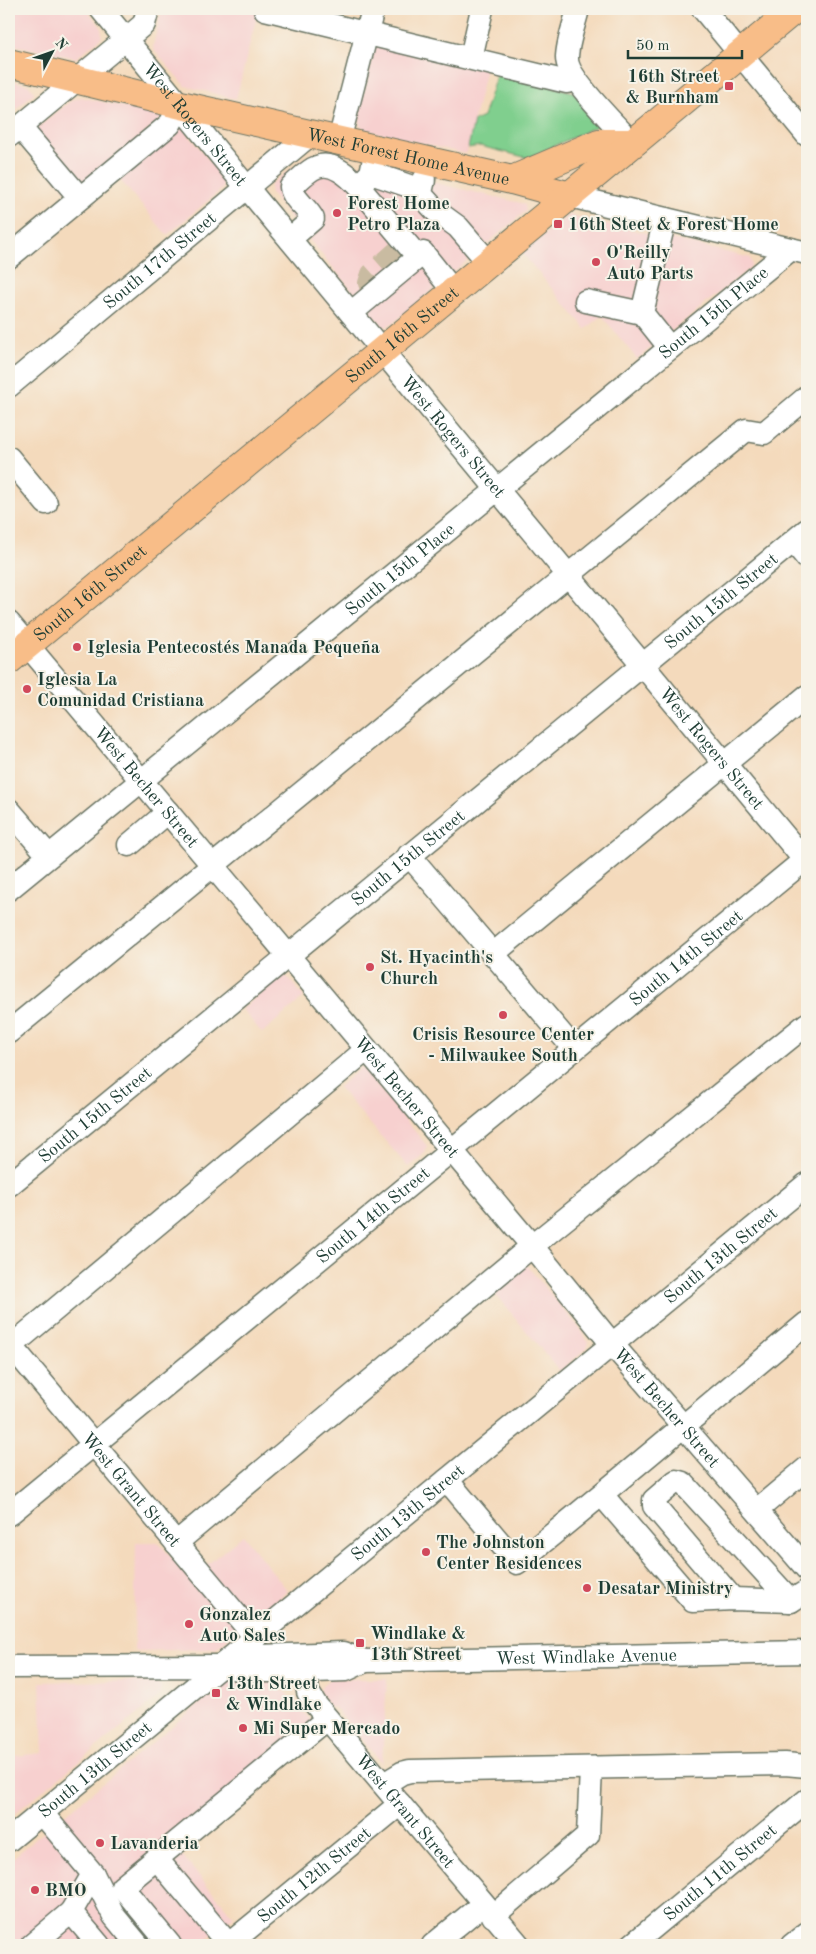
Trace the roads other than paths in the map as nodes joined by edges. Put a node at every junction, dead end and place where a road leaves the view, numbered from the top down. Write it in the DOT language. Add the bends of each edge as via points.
graph roads {
  1 [pos="101,9"];
  2 [pos="148,9"];
  3 [pos="265,9"];
  4 [pos="373,9"];
  5 [pos="482,9"];
  6 [pos="578,9"];
  7 [pos="703,9"];
  8 [pos="795,9"];
  9 [pos="366,33"];
  10 [pos="126,39"];
  11 [pos="740,54"];
  12 [pos="471,58"];
  13 [pos="9,63"];
  14 [pos="574,77"];
  15 [pos="78,80"];
  16 [pos="181,105"];
  17 [pos="14,131"];
  18 [pos="312,134"];
  19 [pos="807,135"];
  20 [pos="339,141"];
  21 [pos="632,143"];
  22 [pos="428,161"];
  23 [pos="368,170"];
  24 [pos="512,180"];
  25 [pos="247,188"];
  26 [pos="415,188"];
  27 [pos="570,196"];
  28 [pos="80,198"];
  29 [pos="665,219"];
  30 [pos="290,240"];
  31 [pos="799,252"];
  32 [pos="9,257"];
  33 [pos="418,257"];
  34 [pos="489,262"];
  35 [pos="454,292"];
  36 [pos="586,301"];
  37 [pos="351,313"];
  38 [pos="642,313"];
  39 [pos="670,348"];
  40 [pos="383,351"];
  41 [pos="9,386"];
  42 [pos="807,397"];
  43 [pos="9,458"];
  44 [pos="497,489"];
  45 [pos="46,503"];
  46 [pos="803,543"];
  47 [pos="568,574"];
  48 [pos="9,623"];
  49 [pos="18,653"];
  50 [pos="643,665"];
  51 [pos="807,696"];
  52 [pos="724,765"];
  53 [pos="142,781"];
  54 [pos="9,810"];
  55 [pos="168,812"];
  56 [pos="129,845"];
  57 [pos="409,855"];
  58 [pos="49,856"];
  59 [pos="806,860"];
  60 [pos="213,865"];
  61 [pos="9,889"];
  62 [pos="493,954"];
  63 [pos="289,956"];
  64 [pos="807,1024"];
  65 [pos="9,1032"];
  66 [pos="366,1050"];
  67 [pos="574,1050"];
  68 [pos="451,1150"];
  69 [pos="807,1184"];
  70 [pos="9,1185"];
  71 [pos="532,1246"];
  72 [pos="807,1322"];
  73 [pos="612,1344"];
  74 [pos="10,1346"];
  75 [pos="683,1425"];
  76 [pos="93,1444"];
  77 [pos="807,1468"];
  78 [pos="447,1480"];
  79 [pos="602,1495"];
  80 [pos="757,1510"];
  81 [pos="9,1514"];
  82 [pos="176,1543"];
  83 [pos="807,1569"];
  84 [pos="799,1596"];
  85 [pos="733,1599"];
  86 [pos="254,1637"];
  87 [pos="807,1652"];
  88 [pos="365,1661"];
  89 [pos="218,1666"];
  90 [pos="9,1667"];
  91 [pos="306,1672"];
  92 [pos="327,1719"];
  93 [pos="807,1766"];
  94 [pos="591,1769"];
  95 [pos="384,1784"];
  96 [pos="807,1800"];
  97 [pos="400,1804"];
  98 [pos="42,1813"];
  99 [pos="9,1840"];
  100 [pos="156,1859"];
  101 [pos="94,1874"];
  102 [pos="488,1910"];
  103 [pos="71,1912"];
  104 [pos="807,1933"];
  105 [pos="32,1945"];
  106 [pos="99,1945"];
  107 [pos="138,1945"];
  108 [pos="170,1945"];
  109 [pos="228,1945"];
  110 [pos="433,1945"];
  111 [pos="519,1945"];
  112 [pos="632,1945"];
  113 [pos="792,1945"];
  1 -- 10 [label="street, West Rogers Street"];
  2 -- 10 [label="street" via="144,24"];
  3 -- 9 [label="street"];
  4 -- 9 [label="street"];
  5 -- 12 [label="street"];
  6 -- 14 [label="street" via="567,58"];
  7 -- 11 [label="street"];
  8 -- 11 [label="main road, South 16th Street"];
  9 -- 12 [label="street"];
  9 -- 20 [label="street"];
  10 -- 15 [label="street"];
  10 -- 16 [label="street, West Rogers Street"];
  11 -- 19 [label="street"];
  11 -- 21 [label="main road, South 16th Street"];
  12 -- 14 [label="street" via="567,82"];
  13 -- 15 [label="main road, West Forest Home Avenue"];
  14 -- 21 [label="street"];
  15 -- 16 [label="main road, West Forest Home Avenue"];
  15 -- 17 [label="street"];
  16 -- 18 [label="main road, West Forest Home Avenue"];
  16 -- 25 [label="street, West Rogers Street"];
  16 -- 28 [label="street" via="170,124"];
  17 -- 28 [label="street"];
  18 -- 20 [label="main road, West Forest Home Avenue"];
  18 -- 25 [label="street, South 17th Street"];
  20 -- 23 [label="main road, West Forest Home Avenue"];
  21 -- 24 [label="main road" via="598,143"];
  21 -- 27 [label="main road, South 16th Street"];
  22 -- 23 [label="main road, West Forest Home Avenue"];
  22 -- 24 [label="main road, West Forest Home Avenue"];
  22 -- 26 [label="street" via="422,188"];
  23 -- 26 [label="street"];
  23 -- 30 [label="street" via="348,174 319,165 291,187 313,219"];
  23 -- 33 [label="street"];
  24 -- 27 [label="main road, West Forest Home Avenue"];
  25 -- 30 [label="street, West Rogers Street"];
  25 -- 41 [label="street, South 17th Street"];
  26 -- 34 [label="street" via="436,211 458,227"];
  27 -- 29 [label="street, West Forest Home Avenue"];
  27 -- 34 [label="main road, South 16th Street"];
  28 -- 32 [label="street"];
  29 -- 31 [label="street, West Forest Home Avenue"];
  29 -- 38 [label="street"];
  30 -- 37 [label="street, West Rogers Street"];
  31 -- 39 [label="street, South 15th Place"];
  33 -- 35 [label="street" via="423,253"];
  33 -- 37 [label="street"];
  34 -- 35 [label="main road, South 16th Street"];
  35 -- 40 [label="main road, South 16th Street"];
  36 -- 38 [label="street"];
  37 -- 40 [label="street, West Rogers Street"];
  38 -- 39 [label="street"];
  39 -- 44 [label="street, South 15th Place"];
  40 -- 44 [label="street, West Rogers Street"];
  40 -- 49 [label="main road, South 16th Street"];
  42 -- 47 [label="street" via="764,433 746,430"];
  43 -- 45 [label="street"];
  44 -- 47 [label="street, West Rogers Street"];
  44 -- 53 [label="street, South 15th Place"];
  46 -- 50 [label="street, South 15th Street"];
  47 -- 50 [label="street, West Rogers Street"];
  47 -- 60 [label="street"];
  48 -- 49 [label="street, West Becher Street"];
  49 -- 53 [label="street, West Becher Street"];
  50 -- 52 [label="street, West Rogers Street"];
  50 -- 57 [label="street, South 15th Street"];
  51 -- 52 [label="street"];
  52 -- 59 [label="street, West Rogers Street"];
  52 -- 62 [label="street"];
  53 -- 55 [label="street, West Becher Street"];
  53 -- 58 [label="street, South 15th Place"];
  54 -- 58 [label="street"];
  55 -- 56 [label="street"];
  55 -- 60 [label="street, West Becher Street"];
  57 -- 62 [label="street"];
  57 -- 63 [label="street, South 15th Street"];
  58 -- 61 [label="street, South 15th Place"];
  59 -- 67 [label="street, South 14th Street"];
  60 -- 63 [label="street, West Becher Street"];
  60 -- 65 [label="street"];
  62 -- 67 [label="street"];
  63 -- 66 [label="street, West Becher Street"];
  63 -- 70 [label="street, South 15th Street"];
  64 -- 71 [label="street"];
  66 -- 68 [label="street, West Becher Street"];
  66 -- 74 [label="street"];
  67 -- 68 [label="street, South 14th Street"];
  68 -- 71 [label="street, West Becher Street"];
  68 -- 76 [label="street, South 14th Street"];
  69 -- 73 [label="street, South 13th Street"];
  71 -- 73 [label="street, West Becher Street"];
  71 -- 82 [label="street"];
  72 -- 75 [label="street"];
  73 -- 75 [label="street, West Becher Street"];
  73 -- 78 [label="street, South 13th Street"];
  74 -- 76 [label="street, West Grant Street"];
  75 -- 79 [label="street"];
  75 -- 80 [label="street, West Becher Street"];
  76 -- 81 [label="street, South 14th Street"];
  76 -- 82 [label="street, West Grant Street"];
  77 -- 80 [label="street"];
  78 -- 79 [label="street" via="516,1563"];
  78 -- 86 [label="street, South 13th Street"];
  79 -- 85 [label="street" via="693,1601"];
  80 -- 83 [label="street, West Becher Street"];
  82 -- 86 [label="street, West Grant Street"];
  84 -- 85 [label="street"];
  84 -- 85 [label="street" via="683,1482 676,1481 654,1500 654,1506"];
  86 -- 89 [label="street, South 13th Street"];
  87 -- 88 [label="street, West Windlake Avenue"];
  88 -- 89 [label="street, West Windlake Avenue" via="343,1653 266,1656"];
  88 -- 91 [label="street, West Windlake Avenue" via="346,1670"];
  89 -- 90 [label="street, West Windlake Avenue"];
  89 -- 91 [label="street, West Windlake Avenue"];
  89 -- 98 [label="street, South 13th Street"];
  91 -- 92 [label="street, West Grant Street" via="308,1692"];
  92 -- 95 [label="street, West Grant Street"];
  92 -- 100 [label="street"];
  93 -- 94 [label="street"];
  94 -- 95 [label="street" via="410,1771"];
  94 -- 102 [label="street" via="588,1835"];
  95 -- 97 [label="street, West Grant Street"];
  96 -- 112 [label="street, South 11th Street"];
  97 -- 102 [label="street, West Grant Street"];
  97 -- 109 [label="street, South 12th Street"];
  98 -- 99 [label="street, South 13th Street"];
  98 -- 101 [label="street"];
  100 -- 108 [label="street" via="122,1887"];
  100 -- 109 [label="street"];
  101 -- 103 [label="street"];
  101 -- 107 [label="street" via="114,1916"];
  102 -- 110 [label="street"];
  102 -- 111 [label="street, West Grant Street"];
  103 -- 105 [label="street"];
  103 -- 106 [label="street"];
  104 -- 113 [label="street"];
}
